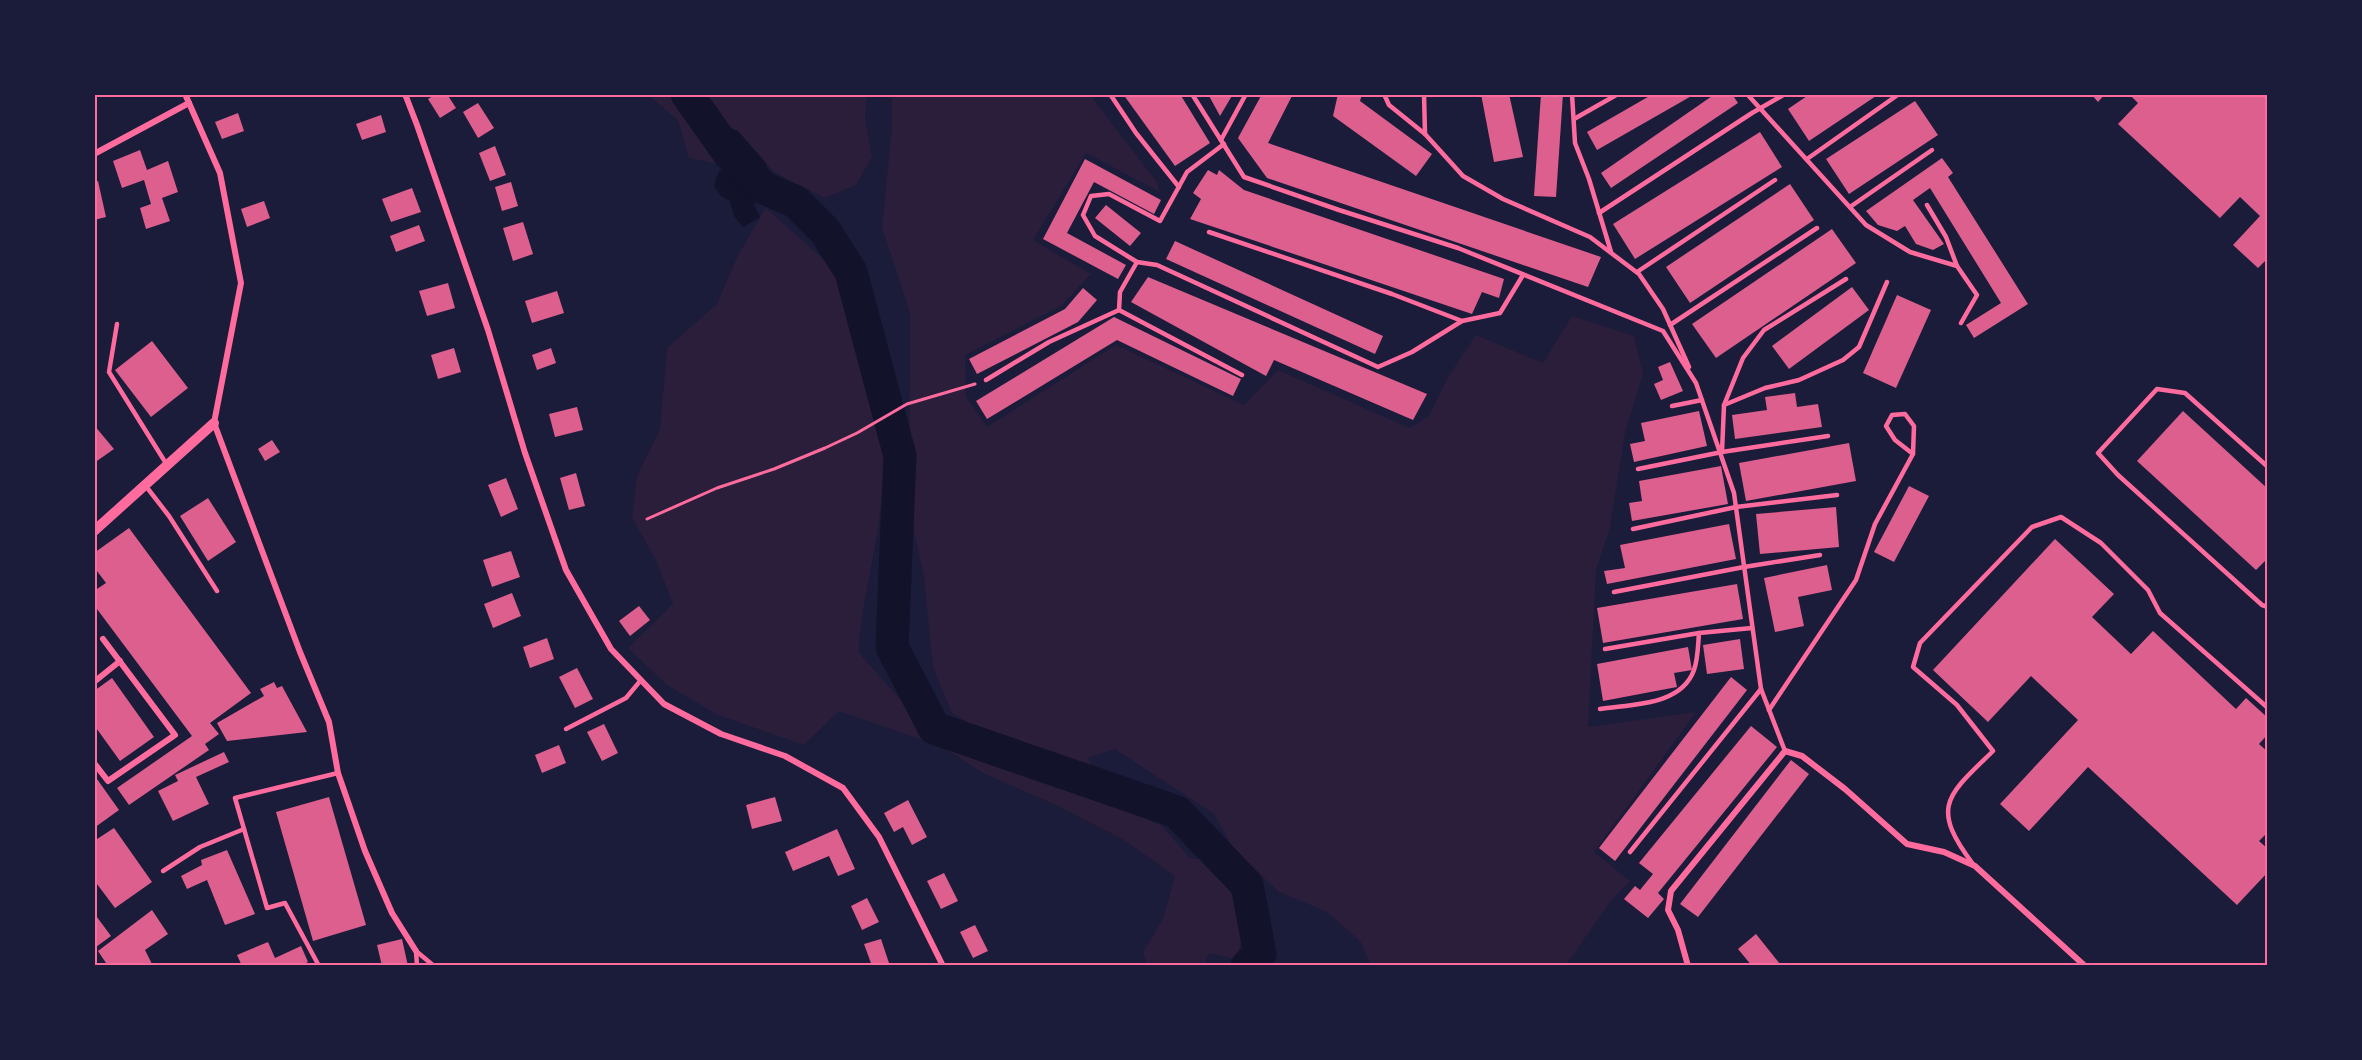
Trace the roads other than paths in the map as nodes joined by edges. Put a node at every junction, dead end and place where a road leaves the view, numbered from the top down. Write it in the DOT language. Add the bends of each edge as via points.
graph roads {
  1 [pos="185,94"];
  2 [pos="405,94"];
  3 [pos="1110,94"];
  4 [pos="1192,94"];
  5 [pos="1246,94"];
  6 [pos="1384,94"];
  7 [pos="1424,94"];
  8 [pos="1572,94"];
  9 [pos="1618,94"];
  10 [pos="1747,94"];
  11 [pos="1785,94"];
  12 [pos="1899,94"];
  13 [pos="189,103"];
  14 [pos="1759,110"];
  15 [pos="1574,119"];
  16 [pos="1425,134"];
  17 [pos="1223,142"];
  18 [pos="1932,150"];
  19 [pos="94,154"];
  20 [pos="1807,159"];
  21 [pos="1775,180"];
  22 [pos="1179,187"];
  23 [pos="1927,205"];
  24 [pos="1850,207"];
  25 [pos="1599,213"];
  26 [pos="1817,228"];
  27 [pos="1209,232"];
  28 [pos="1611,252"];
  29 [pos="1137,262"];
  30 [pos="1957,266"];
  31 [pos="1637,272"];
  32 [pos="1523,275"];
  33 [pos="1846,279"];
  34 [pos="1887,282"];
  35 [pos="1119,310"];
  36 [pos="1462,321"];
  37 [pos="1961,323"];
  38 [pos="117,324"];
  39 [pos="1670,325"];
  40 [pos="1242,375"];
  41 [pos="986,380"];
  42 [pos="1696,383"];
  43 [pos="1702,400"];
  44 [pos="1724,405"];
  45 [pos="1672,406"];
  46 [pos="214,423"];
  47 [pos="1828,436"];
  48 [pos="1721,452"];
  49 [pos="1913,454"];
  50 [pos="167,465"];
  51 [pos="2268,466"];
  52 [pos="1638,470"];
  53 [pos="145,486"];
  54 [pos="1837,495"];
  55 [pos="1736,507"];
  56 [pos="1633,529"];
  57 [pos="94,531"];
  58 [pos="1820,555"];
  59 [pos="1743,567"];
  60 [pos="217,591"];
  61 [pos="1614,592"];
  62 [pos="2268,607"];
  63 [pos="1752,628"];
  64 [pos="1699,633"];
  65 [pos="103,639"];
  66 [pos="1605,649"];
  67 [pos="120,661"];
  68 [pos="641,680"];
  69 [pos="94,682"];
  70 [pos="1761,689"];
  71 [pos="2268,708"];
  72 [pos="1600,709"];
  73 [pos="1769,710"];
  74 [pos="566,729"];
  75 [pos="1785,750"];
  76 [pos="94,763"];
  77 [pos="338,773"];
  78 [pos="244,829"];
  79 [pos="1630,852"];
  80 [pos="1975,866"];
  81 [pos="163,871"];
  82 [pos="416,951"];
  83 [pos="318,966"];
  84 [pos="417,966"];
  85 [pos="434,966"];
  86 [pos="943,966"];
  87 [pos="1688,966"];
  88 [pos="2085,966"];
  1 -- 13 [label="street"];
  2 -- 68 [label="street" via="566,570 611,649"];
  3 -- 22 [label="lane"];
  4 -- 17 [label="lane"];
  5 -- 17 [label="lane"];
  6 -- 16 [label="lane" via="1389,105"];
  7 -- 16 [label="lane"];
  8 -- 15 [label="lane"];
  9 -- 15 [label="lane"];
  10 -- 14 [label="lane"];
  11 -- 14 [label="lane"];
  12 -- 20 [label="lane"];
  13 -- 19 [label="street"];
  13 -- 46 [label="street" via="220,172 241,283"];
  14 -- 20 [label="lane"];
  14 -- 25 [label="lane"];
  15 -- 25 [label="lane" via="1575,143"];
  16 -- 28 [label="lane" via="1463,176 1503,199 1590,237"];
  17 -- 22 [label="lane" via="1187,172"];
  17 -- 32 [label="lane" via="1244,177 1458,248"];
  18 -- 24 [label="lane"];
  20 -- 24 [label="lane"];
  21 -- 31 [label="lane"];
  22 -- 29 [label="lane" via="1160,220 1108,195 1091,196 1083,215 1095,236"];
  23 -- 30 [label="lane"];
  24 -- 30 [label="lane" via="1866,225 1910,252"];
  25 -- 28 [label="lane"];
  26 -- 39 [label="lane"];
  27 -- 36 [label="lane"];
  28 -- 31 [label="lane"];
  29 -- 35 [label="lane" via="1120,292"];
  29 -- 36 [label="lane" via="1157,265 1378,366 1412,352"];
  30 -- 37 [label="lane" via="1977,295"];
  31 -- 39 [label="lane"];
  32 -- 36 [label="lane" via="1500,313"];
  32 -- 42 [label="lane" via="1663,331"];
  33 -- 44 [label="lane" via="1764,330 1743,358"];
  34 -- 44 [label="lane" via="1859,347 1843,360 1799,380 1765,388"];
  35 -- 40 [label="lane"];
  35 -- 41 [label="lane" via="1049,342"];
  38 -- 50 [label="lane" via="109,372"];
  39 -- 42 [label="lane"];
  42 -- 43 [label="lane"];
  43 -- 45 [label="lane"];
  43 -- 48 [label="lane"];
  44 -- 48 [label="lane"];
  46 -- 50 [label="street"];
  46 -- 77 [label="street" via="329,722"];
  47 -- 48 [label="lane"];
  48 -- 52 [label="lane"];
  48 -- 55 [label="lane"];
  49 -- 49 [label="lane" via="1914,426 1905,414 1892,415 1886,426 1895,440"];
  49 -- 73 [label="lane" via="1875,524 1856,580"];
  50 -- 53 [label="street"];
  51 -- 62 [label="lane" via="2185,393 2157,389 2098,453 2133,489"];
  53 -- 57 [label="street"];
  53 -- 60 [label="lane"];
  54 -- 55 [label="lane"];
  55 -- 56 [label="lane"];
  55 -- 59 [label="lane"];
  58 -- 59 [label="lane"];
  59 -- 61 [label="lane"];
  59 -- 63 [label="lane"];
  63 -- 64 [label="lane"];
  63 -- 70 [label="lane"];
  64 -- 66 [label="lane"];
  64 -- 72 [label="lane" via="1694,669 1686,684 1671,697"];
  65 -- 67 [label="street"];
  67 -- 69 [label="street"];
  67 -- 76 [label="street" via="175,735 108,781"];
  68 -- 74 [label="lane" via="626,698"];
  68 -- 86 [label="street" via="664,704 721,734 785,756 843,788 879,837"];
  70 -- 73 [label="lane"];
  70 -- 79 [label="lane"];
  71 -- 80 [label="lane" via="2160,613 2148,590 2101,543 2061,517 2032,527 1920,643 1913,666 1957,705 1994,751 1952,794 1947,812 1955,840"];
  73 -- 75 [label="lane"];
  75 -- 80 [label="street" via="1802,756 1845,789 1907,844 1944,852"];
  75 -- 87 [label="street" via="1671,891 1668,910"];
  77 -- 78 [label="lane" via="235,798"];
  77 -- 82 [label="street" via="392,913"];
  78 -- 81 [label="lane" via="200,847"];
  78 -- 83 [label="lane" via="267,908 285,903"];
  80 -- 88 [label="street"];
  82 -- 84 [label="lane"];
  82 -- 85 [label="lane"];
}
